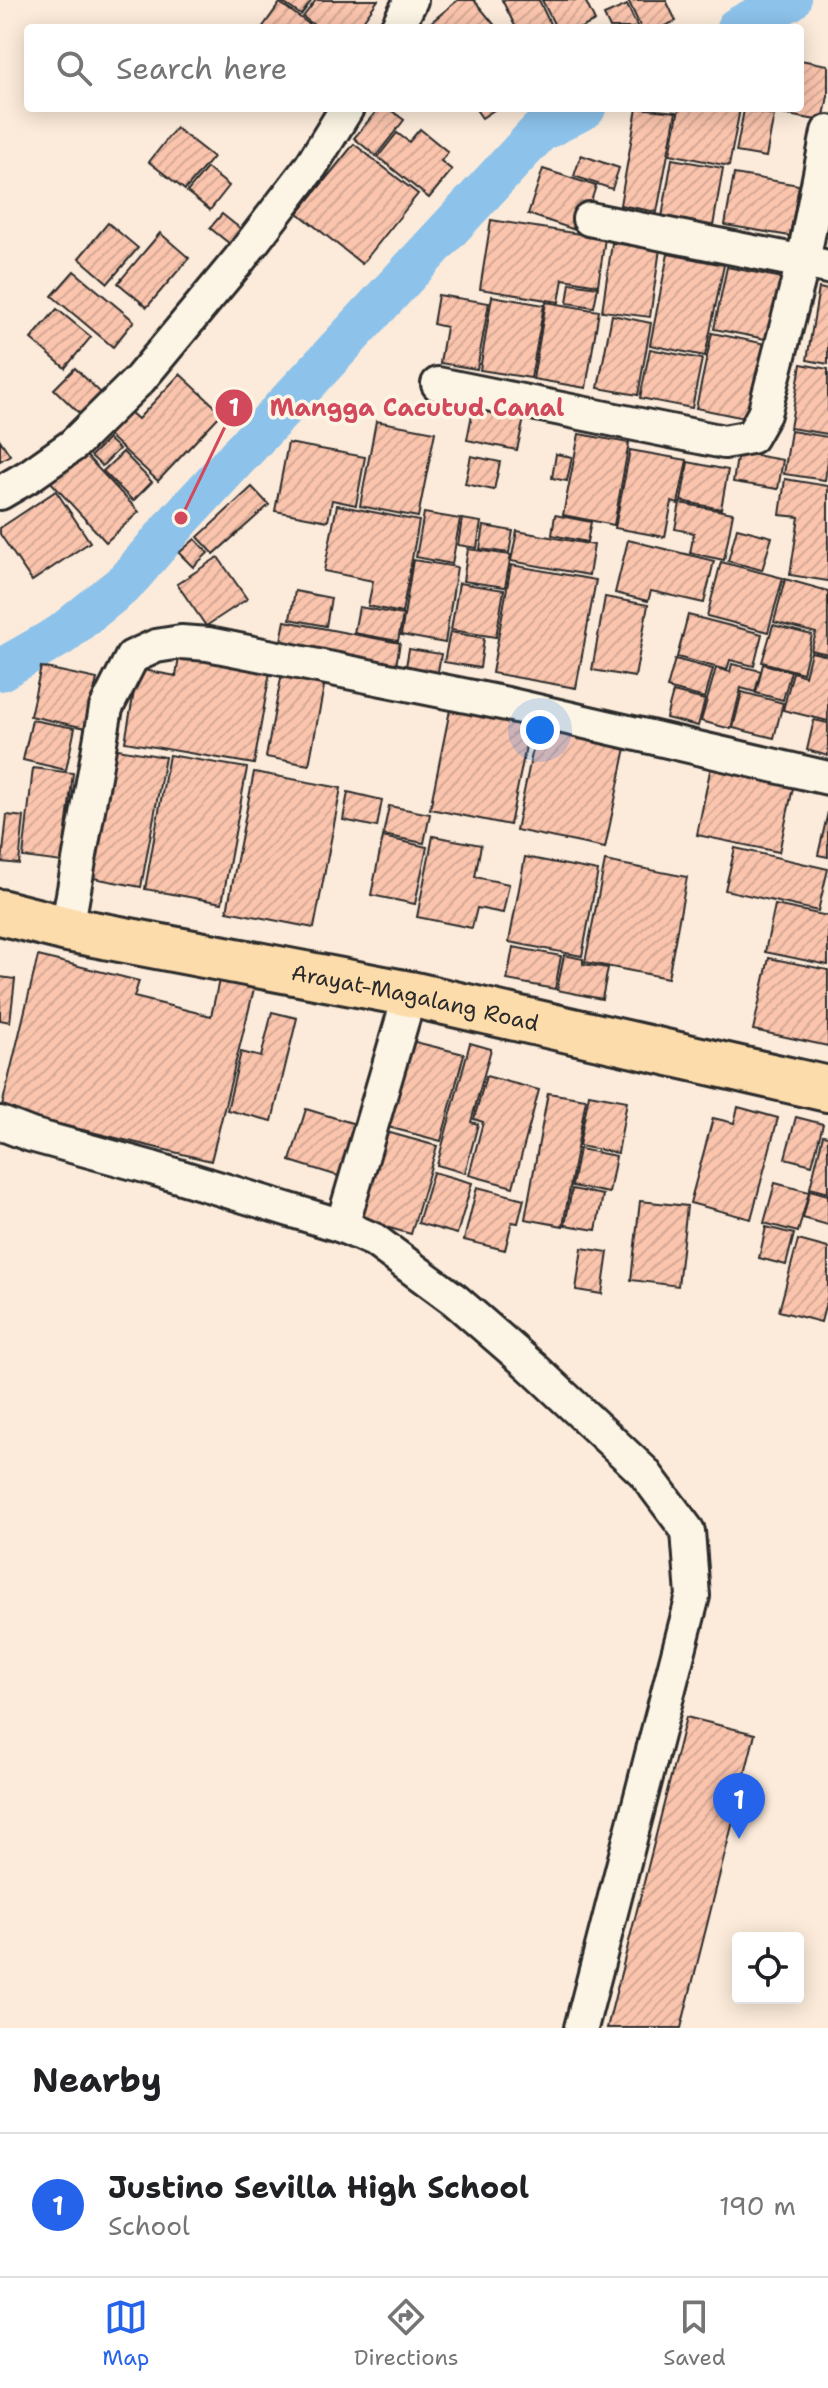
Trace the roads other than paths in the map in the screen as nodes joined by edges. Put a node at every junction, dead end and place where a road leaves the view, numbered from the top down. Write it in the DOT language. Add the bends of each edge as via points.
graph roads {
  1 [pos="411,0"];
  2 [pos="399,24"];
  3 [pos="345,112"];
  4 [pos="828,132"];
  5 [pos="589,219"];
  6 [pos="816,264"];
  7 [pos="438,384"];
  8 [pos="0,493"];
  9 [pos="828,778"];
  10 [pos="0,912"];
  11 [pos="67,929"];
  12 [pos="410,994"];
  13 [pos="828,1089"];
  14 [pos="0,1123"];
  15 [pos="342,1226"];
  16 [pos="581,2028"];
  1 -- 2 [label="street"];
  3 -- 8 [label="street" via="311,166 239,260 140,379 73,445"];
  4 -- 6 [label="street"];
  5 -- 6 [label="street"];
  6 -- 7 [label="street" via="764,414 751,437 724,442"];
  9 -- 11 [label="street" via="507,704 208,644 156,646 132,657 106,708"];
  10 -- 11 [label="main road, Arayat-Magalang Road"];
  11 -- 12 [label="main road, Arayat-Magalang Road"];
  12 -- 13 [label="main road, Arayat-Magalang Road"];
  12 -- 15 [label="street"];
  14 -- 15 [label="street"];
  15 -- 16 [label="street" via="374,1240 455,1300 531,1366 644,1472 688,1531 693,1596"];
}
